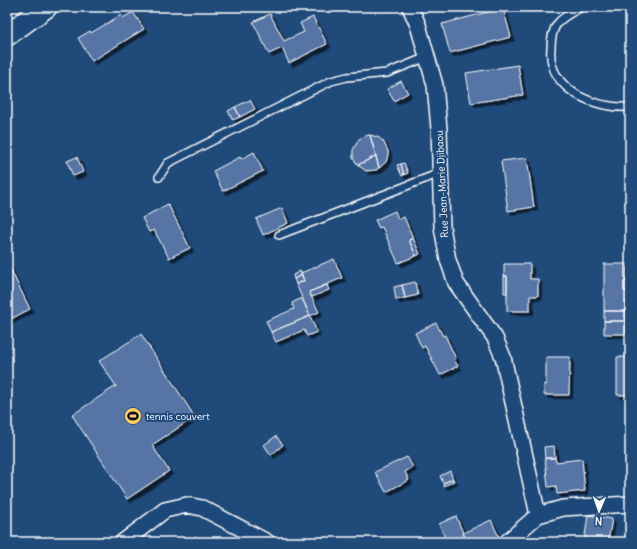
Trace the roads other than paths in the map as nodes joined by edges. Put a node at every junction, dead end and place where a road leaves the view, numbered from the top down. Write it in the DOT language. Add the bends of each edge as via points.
graph roads {
  1 [pos="46,7"];
  2 [pos="410,7"];
  3 [pos="582,7"];
  4 [pos="7,35"];
  5 [pos="427,57"];
  6 [pos="630,107"];
  7 [pos="440,173"];
  8 [pos="159,177"];
  9 [pos="279,235"];
  10 [pos="630,504"];
  11 [pos="538,515"];
  12 [pos="122,542"];
  13 [pos="267,542"];
  14 [pos="507,542"];
  1 -- 4 [label="main road"];
  2 -- 5 [label="street, Rue Jean-Marie Djibaou"];
  3 -- 6 [label="lane" via="566,15 556,25 551,37 550,53 554,68 561,82 583,99 605,106"];
  5 -- 7 [label="street, Rue Jean-Marie Djibaou" via="435,85"];
  5 -- 8 [label="lane" via="387,73 331,81 172,160"];
  7 -- 9 [label="lane"];
  7 -- 11 [label="street, Rue Jean-Marie Djibaou" via="442,227 448,260 456,283 495,338 503,357"];
  10 -- 11 [label="street" via="563,508"];
  11 -- 14 [label="street"];
  12 -- 13 [label="street" via="165,510 187,504 202,508"];
}
